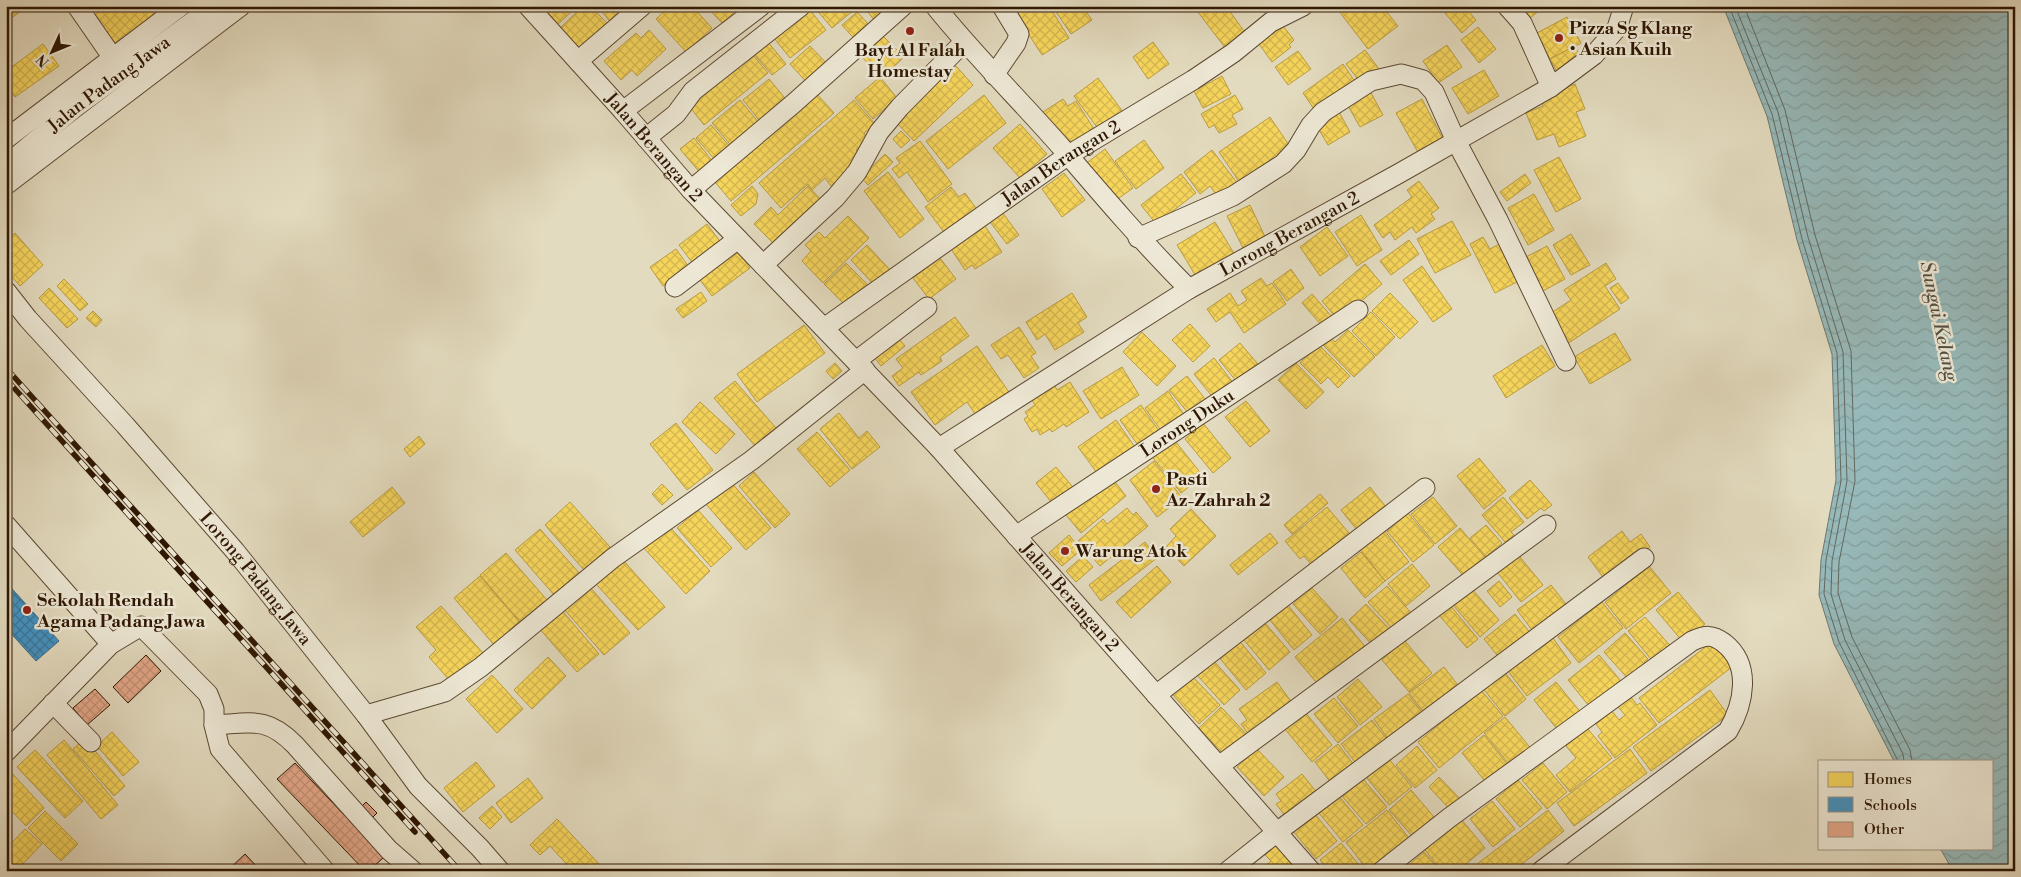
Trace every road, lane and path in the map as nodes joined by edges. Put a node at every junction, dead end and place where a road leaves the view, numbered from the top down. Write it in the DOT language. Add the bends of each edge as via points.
graph roads {
  1 [pos="77,6"];
  2 [pos="181,6"];
  3 [pos="214,6"];
  4 [pos="241,6"];
  5 [pos="528,6"];
  6 [pos="642,6"];
  7 [pos="761,6"];
  8 [pos="802,6"];
  9 [pos="903,6"];
  10 [pos="936,6"];
  11 [pos="1002,6"];
  12 [pos="1304,6"];
  13 [pos="1507,6"];
  14 [pos="1624,6"];
  15 [pos="964,42"];
  16 [pos="113,58"];
  17 [pos="578,62"];
  18 [pos="994,75"];
  19 [pos="1551,87"];
  20 [pos="624,111"];
  21 [pos="646,138"];
  22 [pos="6,140"];
  23 [pos="1456,141"];
  24 [pos="1067,156"];
  25 [pos="6,165"];
  26 [pos="6,185"];
  27 [pos="691,190"];
  28 [pos="1138,238"];
  29 [pos="738,239"];
  30 [pos="763,265"];
  31 [pos="675,287"];
  32 [pos="1188,289"];
  33 [pos="6,291"];
  34 [pos="927,307"];
  35 [pos="1358,310"];
  36 [pos="824,328"];
  37 [pos="1566,361"];
  38 [pos="860,366"];
  39 [pos="939,448"];
  40 [pos="1425,488"];
  41 [pos="6,525"];
  42 [pos="1546,525"];
  43 [pos="1016,536"];
  44 [pos="1644,558"];
  45 [pos="111,644"];
  46 [pos="1156,695"];
  47 [pos="53,703"];
  48 [pos="366,715"];
  49 [pos="214,725"];
  50 [pos="91,742"];
  51 [pos="6,752"];
  52 [pos="1219,766"];
  53 [pos="1276,832"];
  54 [pos="325,871"];
  55 [pos="413,871"];
  56 [pos="500,871"];
  57 [pos="1228,871"];
  58 [pos="1311,871"];
  59 [pos="1382,871"];
  60 [pos="1541,871"];
  1 -- 16 [label="street"];
  2 -- 16 [label="street"];
  3 -- 25 [label="street, Jalan Padang Jawa" via="77,106"];
  4 -- 26 [label="street"];
  5 -- 17 [label="street, Jalan Berangan 2"];
  6 -- 17 [label="street"];
  7 -- 20 [label="street"];
  8 -- 21 [label="street" via="693,91 676,114"];
  9 -- 27 [label="street"];
  10 -- 15 [label="street"];
  11 -- 18 [label="street" via="1019,34"];
  12 -- 24 [label="street, Jalan Berangan 2" via="1272,22 1193,80"];
  13 -- 19 [label="street" via="1522,24"];
  14 -- 19 [label="street, Lorong Berangan 2" via="1617,28 1594,55"];
  15 -- 18 [label="street"];
  15 -- 30 [label="street" via="884,126 857,172 835,198"];
  16 -- 22 [label="street"];
  17 -- 20 [label="street, Jalan Berangan 2"];
  18 -- 24 [label="street"];
  19 -- 23 [label="street, Lorong Berangan 2"];
  20 -- 21 [label="street, Jalan Berangan 2"];
  21 -- 27 [label="street, Jalan Berangan 2"];
  23 -- 28 [label="street" via="1434,92 1423,80 1401,74 1371,81 1323,112 1283,164 1233,196"];
  23 -- 32 [label="street, Lorong Berangan 2"];
  23 -- 37 [label="street"];
  24 -- 28 [label="street"];
  24 -- 36 [label="street, Jalan Berangan 2"];
  27 -- 29 [label="street, Jalan Berangan 2"];
  28 -- 32 [label="street"];
  29 -- 30 [label="street, Jalan Berangan 2"];
  29 -- 31 [label="street"];
  30 -- 36 [label="street, Jalan Berangan 2"];
  32 -- 39 [label="street, Lorong Berangan 2"];
  33 -- 48 [label="street, Lorong Padang Jawa" via="28,320 235,551"];
  34 -- 38 [label="street"];
  35 -- 43 [label="street, Lorong Duku"];
  36 -- 38 [label="street, Jalan Berangan 2"];
  38 -- 39 [label="street, Jalan Berangan 2"];
  38 -- 48 [label="street" via="752,460 613,558 474,672 445,692"];
  39 -- 43 [label="street, Jalan Berangan 2"];
  40 -- 46 [label="street"];
  41 -- 45 [label="street"];
  42 -- 52 [label="street"];
  43 -- 46 [label="street, Jalan Berangan 2"];
  44 -- 53 [label="street"];
  45 -- 47 [label="street"];
  45 -- 49 [label="street" via="141,626 208,694 214,709"];
  46 -- 52 [label="street, Jalan Berangan 2"];
  47 -- 50 [label="street"];
  47 -- 51 [label="street"];
  48 -- 56 [label="street, Lorong Padang Jawa" via="418,786"];
  49 -- 54 [label="street" via="220,749"];
  49 -- 55 [label="street" via="264,723 279,730 389,850"];
  52 -- 53 [label="street, Jalan Berangan 2"];
  53 -- 57 [label="street"];
  53 -- 58 [label="street, Jalan Berangan 2"];
  59 -- 60 [label="street" via="1449,818 1692,641 1707,635 1715,636 1732,650 1743,671 1737,715 1728,731"];
}
